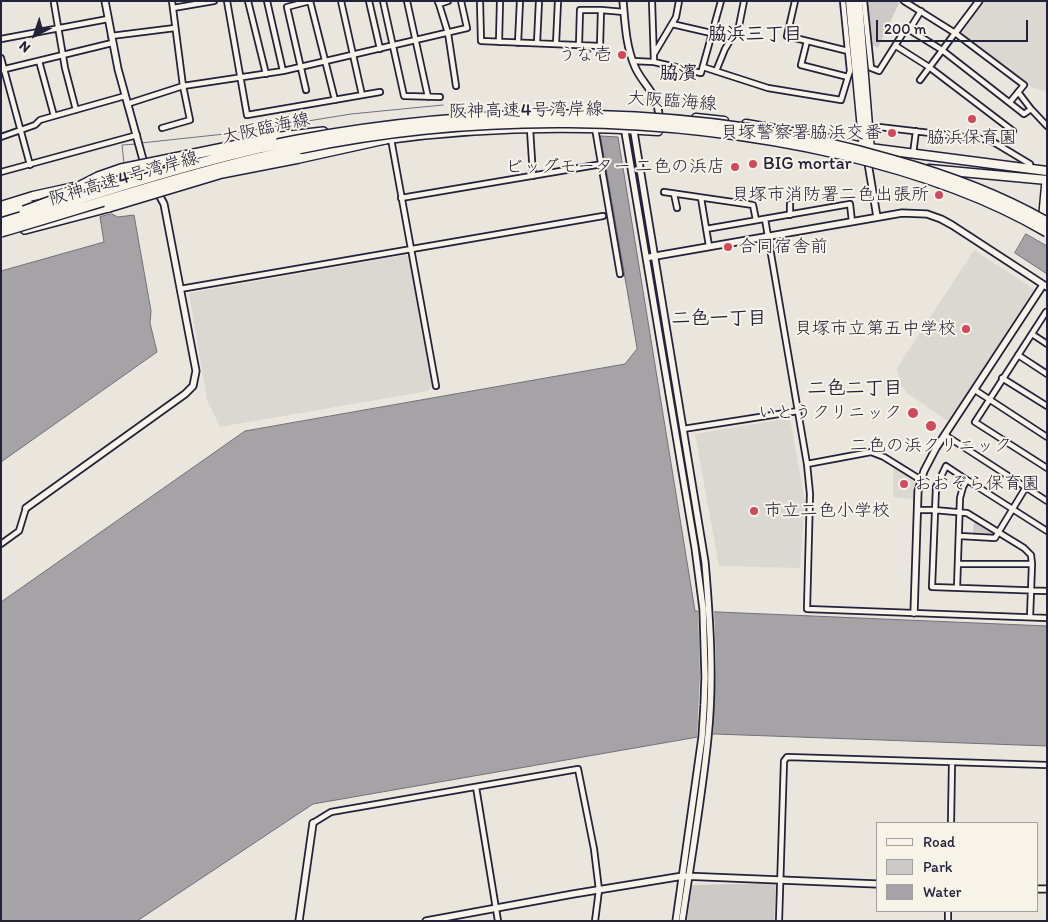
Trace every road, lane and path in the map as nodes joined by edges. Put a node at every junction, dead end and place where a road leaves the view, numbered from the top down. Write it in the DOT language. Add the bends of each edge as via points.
graph roads {
  1 [pos="105,1"];
  2 [pos="172,1"];
  3 [pos="214,1"];
  4 [pos="227,1"];
  5 [pos="248,1"];
  6 [pos="267,1"];
  7 [pos="310,1"];
  8 [pos="347,1"];
  9 [pos="369,1"];
  10 [pos="383,1"];
  11 [pos="406,1"];
  12 [pos="448,1"];
  13 [pos="461,1"];
  14 [pos="480,1"];
  15 [pos="500,1"];
  16 [pos="520,1"];
  17 [pos="538,1"];
  18 [pos="558,1"];
  19 [pos="623,1"];
  20 [pos="652,1"];
  21 [pos="679,1"];
  22 [pos="721,1"];
  23 [pos="744,1"];
  24 [pos="795,1"];
  25 [pos="843,1"];
  26 [pos="850,1"];
  27 [pos="858,1"];
  28 [pos="864,1"];
  29 [pos="904,1"];
  30 [pos="979,1"];
  31 [pos="341,2"];
  32 [pos="54,3"];
  33 [pos="439,3"];
  34 [pos="173,8"];
  35 [pos="601,10"];
  36 [pos="921,11"];
  37 [pos="624,12"];
  38 [pos="108,19"];
  39 [pos="672,24"];
  40 [pos="58,27"];
  41 [pos="175,28"];
  42 [pos="908,29"];
  43 [pos="448,33"];
  44 [pos="711,33"];
  45 [pos="955,33"];
  46 [pos="111,36"];
  47 [pos="1,38"];
  48 [pos="416,41"];
  49 [pos="807,41"];
  50 [pos="499,42"];
  51 [pos="112,43"];
  52 [pos="518,43"];
  53 [pos="537,43"];
  54 [pos="556,44"];
  55 [pos="578,45"];
  56 [pos="392,46"];
  57 [pos="896,46"];
  58 [pos="380,49"];
  59 [pos="942,50"];
  60 [pos="848,51"];
  61 [pos="353,54"];
  62 [pos="63,55"];
  63 [pos="653,55"];
  64 [pos="1,58"];
  65 [pos="39,61"];
  66 [pos="326,61"];
  67 [pos="633,61"];
  68 [pos="654,62"];
  69 [pos="860,62"];
  70 [pos="302,67"];
  71 [pos="703,67"];
  72 [pos="929,67"];
  73 [pos="2,70"];
  74 [pos="716,71"];
  75 [pos="283,72"];
  76 [pos="266,74"];
  77 [pos="848,77"];
  78 [pos="240,78"];
  79 [pos="920,80"];
  80 [pos="183,86"];
  81 [pos="456,86"];
  82 [pos="306,90"];
  83 [pos="380,92"];
  84 [pos="1018,92"];
  85 [pos="362,95"];
  86 [pos="125,96"];
  87 [pos="428,97"];
  88 [pos="440,97"];
  89 [pos="335,100"];
  90 [pos="1010,102"];
  91 [pos="127,104"];
  92 [pos="1031,109"];
  93 [pos="76,110"];
  94 [pos="622,114"];
  95 [pos="632,114"];
  96 [pos="658,115"];
  97 [pos="54,116"];
  98 [pos="1047,126"];
  99 [pos="879,127"];
  100 [pos="162,128"];
  101 [pos="530,128"];
  102 [pos="595,128"];
  103 [pos="624,129"];
  104 [pos="633,130"];
  105 [pos="20,131"];
  106 [pos="916,131"];
  107 [pos="328,132"];
  108 [pos="137,135"];
  109 [pos="1,136"];
  110 [pos="388,139"];
  111 [pos="1001,145"];
  112 [pos="867,147"];
  113 [pos="913,154"];
  114 [pos="868,162"];
  115 [pos="602,164"];
  116 [pos="1030,164"];
  117 [pos="30,165"];
  118 [pos="146,171"];
  119 [pos="1,172"];
  120 [pos="1047,172"];
  121 [pos="532,176"];
  122 [pos="1047,180"];
  123 [pos="153,183"];
  124 [pos="664,192"];
  125 [pos="674,194"];
  126 [pos="401,198"];
  127 [pos="701,198"];
  128 [pos="790,204"];
  129 [pos="1,206"];
  130 [pos="677,208"];
  131 [pos="1,213"];
  132 [pos="790,215"];
  133 [pos="603,216"];
  134 [pos="877,217"];
  135 [pos="765,219"];
  136 [pos="756,220"];
  137 [pos="1,221"];
  138 [pos="852,222"];
  139 [pos="1047,222"];
  140 [pos="1047,226"];
  141 [pos="706,229"];
  142 [pos="1047,232"];
  143 [pos="1,233"];
  144 [pos="769,236"];
  145 [pos="709,246"];
  146 [pos="410,250"];
  147 [pos="653,256"];
  148 [pos="645,257"];
  149 [pos="620,274"];
  150 [pos="1045,286"];
  151 [pos="180,289"];
  152 [pos="1047,313"];
  153 [pos="1032,334"];
  154 [pos="1047,344"];
  155 [pos="1018,355"];
  156 [pos="1047,374"];
  157 [pos="1002,378"];
  158 [pos="436,386"];
  159 [pos="975,390"];
  160 [pos="989,400"];
  161 [pos="1047,406"];
  162 [pos="798,411"];
  163 [pos="683,430"];
  164 [pos="945,435"];
  165 [pos="1047,437"];
  166 [pos="807,464"];
  167 [pos="1047,468"];
  168 [pos="921,480"];
  169 [pos="967,480"];
  170 [pos="1026,487"];
  171 [pos="1047,501"];
  172 [pos="26,508"];
  173 [pos="917,510"];
  174 [pos="934,510"];
  175 [pos="1012,510"];
  176 [pos="960,512"];
  177 [pos="998,531"];
  178 [pos="1047,531"];
  179 [pos="960,536"];
  180 [pos="1,544"];
  181 [pos="958,564"];
  182 [pos="1032,564"];
  183 [pos="957,588"];
  184 [pos="1031,591"];
  185 [pos="1047,591"];
  186 [pos="706,609"];
  187 [pos="914,613"];
  188 [pos="1030,617"];
  189 [pos="1047,618"];
  190 [pos="952,762"];
  191 [pos="1047,765"];
  192 [pos="476,787"];
  193 [pos="951,822"];
  194 [pos="313,823"];
  195 [pos="686,876"];
  196 [pos="780,881"];
  197 [pos="876,884"];
  198 [pos="599,890"];
  199 [pos="496,908"];
  200 [pos="299,921"];
  201 [pos="426,921"];
  202 [pos="498,921"];
  203 [pos="596,921"];
  204 [pos="676,921"];
  205 [pos="682,921"];
  206 [pos="779,921"];
  1 -- 38 [label="street"];
  2 -- 34 [label="street"];
  3 -- 34 [label="street"];
  4 -- 78 [label="street"];
  5 -- 76 [label="street"];
  6 -- 75 [label="street"];
  7 -- 66 [label="street"];
  7 -- 70 [label="street" via="287,7"];
  8 -- 31 [label="street"];
  9 -- 58 [label="street"];
  10 -- 56 [label="street"];
  11 -- 48 [label="street"];
  12 -- 33 [label="street"];
  13 -- 43 [label="street" via="466,28"];
  14 -- 50 [label="street" via="481,42"];
  15 -- 50 [label="street"];
  16 -- 52 [label="street"];
  17 -- 53 [label="street"];
  18 -- 54 [label="street"];
  19 -- 37 [label="street"];
  20 -- 63 [label="street"];
  21 -- 39 [label="street"];
  22 -- 44 [label="street"];
  23 -- 74 [label="street" via="739,26"];
  24 -- 49 [label="street" via="788,36"];
  25 -- 60 [label="street"];
  26 -- 69 [label="main road"];
  27 -- 69 [label="main road"];
  28 -- 57 [label="street" via="871,68 880,71"];
  29 -- 36 [label="street"];
  30 -- 45 [label="street"];
  31 -- 61 [label="street"];
  32 -- 40 [label="street"];
  33 -- 43 [label="street"];
  34 -- 41 [label="street"];
  35 -- 37 [label="street"];
  35 -- 55 [label="street" via="580,10"];
  35 -- 55 [label="street" via="600,46"];
  36 -- 42 [label="street"];
  36 -- 45 [label="street"];
  37 -- 67 [label="street"];
  38 -- 40 [label="street"];
  38 -- 46 [label="street"];
  39 -- 44 [label="street"];
  39 -- 63 [label="street"];
  40 -- 47 [label="street"];
  40 -- 62 [label="street"];
  41 -- 46 [label="street"];
  41 -- 80 [label="street"];
  42 -- 57 [label="street"];
  42 -- 59 [label="street"];
  43 -- 48 [label="street"];
  43 -- 81 [label="street"];
  44 -- 71 [label="street"];
  45 -- 59 [label="street"];
  45 -- 84 [label="street" via="1024,85"];
  46 -- 51 [label="street"];
  48 -- 56 [label="street"];
  48 -- 87 [label="street"];
  49 -- 60 [label="street"];
  49 -- 77 [label="street" via="801,65"];
  50 -- 52 [label="street"];
  51 -- 62 [label="street"];
  51 -- 86 [label="street"];
  52 -- 53 [label="street"];
  53 -- 54 [label="street"];
  54 -- 55 [label="street"];
  56 -- 58 [label="street"];
  56 -- 87 [label="street" via="404,96"];
  57 -- 72 [label="street"];
  58 -- 61 [label="street"];
  59 -- 72 [label="street"];
  59 -- 90 [label="street"];
  60 -- 77 [label="street"];
  61 -- 66 [label="street"];
  61 -- 85 [label="street"];
  62 -- 65 [label="street"];
  62 -- 93 [label="street"];
  63 -- 68 [label="street"];
  64 -- 73 [label="street"];
  65 -- 73 [label="street"];
  65 -- 97 [label="street"];
  66 -- 70 [label="street"];
  66 -- 89 [label="street"];
  67 -- 68 [label="street"];
  67 -- 96 [label="street" via="656,99"];
  68 -- 71 [label="street" via="701,73"];
  69 -- 112 [label="main road"];
  70 -- 75 [label="street"];
  70 -- 82 [label="street"];
  71 -- 74 [label="street"];
  72 -- 79 [label="street"];
  72 -- 111 [label="street" via="1013,131"];
  73 -- 105 [label="street"];
  74 -- 77 [label="street" via="768,88 841,100"];
  75 -- 76 [label="street"];
  76 -- 78 [label="street"];
  78 -- 80 [label="street"];
  78 -- 89 [label="street" via="247,115"];
  80 -- 91 [label="street"];
  80 -- 100 [label="street" via="190,120"];
  83 -- 85 [label="street"];
  84 -- 90 [label="street"];
  84 -- 92 [label="street"];
  85 -- 89 [label="street"];
  86 -- 91 [label="street"];
  86 -- 93 [label="street"];
  87 -- 88 [label="street"];
  90 -- 92 [label="street" via="1024,114"];
  91 -- 108 [label="street"];
  92 -- 98 [label="street"];
  93 -- 97 [label="street"];
  94 -- 95 [label="main road, 大阪臨海線"];
  94 -- 103 [label="street"];
  94 -- 107 [label="main road, 大阪臨海線" via="468,115 384,122"];
  95 -- 96 [label="main road, 大阪臨海線"];
  95 -- 104 [label="street"];
  96 -- 112 [label="main road, 大阪臨海線" via="765,127"];
  97 -- 105 [label="street"];
  99 -- 106 [label="street"];
  101 -- 102 [label="main road, 大阪臨海線"];
  101 -- 110 [label="main road, 大阪臨海線"];
  101 -- 121 [label="street"];
  102 -- 103 [label="main road, 大阪臨海線"];
  102 -- 115 [label="street"];
  103 -- 104 [label="main road, 大阪臨海線"];
  103 -- 148 [label="street"];
  104 -- 114 [label="main road, 大阪臨海線" via="766,143"];
  104 -- 147 [label="street"];
  105 -- 109 [label="street"];
  105 -- 117 [label="street"];
  106 -- 111 [label="street" via="990,140"];
  106 -- 113 [label="street"];
  107 -- 118 [label="main road, 大阪臨海線" via="274,141"];
  107 -- 137 [label="highway, bridge" via="272,138 121,169"];
  108 -- 117 [label="street"];
  108 -- 118 [label="street"];
  110 -- 123 [label="main road, 大阪臨海線"];
  110 -- 126 [label="street"];
  110 -- 143 [label="highway, bridge" via="222,173 101,209"];
  111 -- 116 [label="street"];
  112 -- 113 [label="main road, 大阪臨海線"];
  112 -- 114 [label="main road"];
  113 -- 120 [label="main road, 大阪臨海線"];
  114 -- 122 [label="main road, 大阪臨海線"];
  114 -- 134 [label="street"];
  115 -- 121 [label="street"];
  115 -- 149 [label="street"];
  117 -- 119 [label="street"];
  118 -- 123 [label="street"];
  118 -- 129 [label="main road, 大阪臨海線"];
  121 -- 126 [label="street"];
  122 -- 140 [label="highway" via="1044,213"];
  123 -- 131 [label="main road, 大阪臨海線" via="84,194"];
  123 -- 151 [label="street" via="164,204"];
  124 -- 125 [label="street"];
  125 -- 127 [label="street"];
  125 -- 130 [label="street"];
  126 -- 146 [label="street"];
  127 -- 136 [label="street" via="753,205"];
  127 -- 141 [label="street"];
  128 -- 132 [label="street"];
  132 -- 135 [label="street"];
  132 -- 138 [label="street" via="850,204"];
  133 -- 146 [label="street"];
  134 -- 138 [label="street"];
  134 -- 150 [label="street" via="918,213 941,219"];
  135 -- 136 [label="street"];
  135 -- 144 [label="street"];
  136 -- 141 [label="street"];
  137 -- 139 [label="highway, 阪神高速4号湾岸線, bridge" via="207,162 297,141 438,121 575,116 700,122 818,141 952,178 995,195"];
  138 -- 144 [label="street"];
  141 -- 145 [label="street"];
  142 -- 143 [label="highway, 阪神高速4号湾岸線, bridge" via="956,188 844,156 782,142 708,132 582,124 437,129 309,147 213,169"];
  144 -- 145 [label="street"];
  144 -- 162 [label="street"];
  145 -- 147 [label="street"];
  146 -- 151 [label="street"];
  146 -- 158 [label="street"];
  147 -- 148 [label="street"];
  147 -- 163 [label="street"];
  148 -- 186 [label="street"];
  150 -- 159 [label="street"];
  151 -- 172 [label="street" via="196,371 193,386"];
  152 -- 153 [label="street"];
  153 -- 154 [label="street"];
  153 -- 155 [label="street"];
  155 -- 156 [label="street"];
  155 -- 157 [label="street"];
  157 -- 160 [label="street"];
  157 -- 161 [label="street"];
  159 -- 160 [label="street"];
  159 -- 164 [label="street"];
  160 -- 165 [label="street"];
  160 -- 167 [label="street" via="974,422"];
  162 -- 163 [label="street"];
  162 -- 166 [label="street"];
  163 -- 186 [label="street" via="704,562"];
  164 -- 168 [label="street"];
  164 -- 170 [label="street"];
  166 -- 168 [label="street" via="872,452"];
  166 -- 187 [label="street" via="810,494 807,609"];
  168 -- 173 [label="street"];
  169 -- 174 [label="street" via="946,466 936,487"];
  169 -- 175 [label="street"];
  169 -- 176 [label="street" via="960,498"];
  170 -- 171 [label="street"];
  170 -- 175 [label="street"];
  172 -- 180 [label="street" via="19,531"];
  173 -- 174 [label="street"];
  173 -- 187 [label="street"];
  174 -- 176 [label="street"];
  174 -- 183 [label="street" via="932,587"];
  175 -- 177 [label="street"];
  175 -- 178 [label="street"];
  176 -- 177 [label="street"];
  176 -- 179 [label="street"];
  177 -- 179 [label="street" via="995,538"];
  177 -- 182 [label="street" via="1024,548 1031,555"];
  179 -- 181 [label="street"];
  181 -- 182 [label="street"];
  181 -- 183 [label="street"];
  182 -- 184 [label="street"];
  183 -- 184 [label="street"];
  184 -- 185 [label="street"];
  184 -- 188 [label="street"];
  186 -- 195 [label="street" via="705,737"];
  187 -- 188 [label="street"];
  188 -- 189 [label="street"];
  190 -- 191 [label="street"];
  190 -- 193 [label="street"];
  190 -- 196 [label="street" via="787,756 784,761"];
  192 -- 194 [label="street" via="331,812"];
  192 -- 198 [label="street" via="578,770"];
  192 -- 199 [label="street"];
  194 -- 200 [label="street"];
  195 -- 196 [label="street"];
  195 -- 198 [label="street"];
  195 -- 204 [label="street"];
  195 -- 205 [label="street"];
  196 -- 197 [label="street"];
  196 -- 206 [label="street"];
  198 -- 199 [label="street"];
  198 -- 203 [label="street"];
  199 -- 201 [label="street"];
  199 -- 202 [label="street"];
}
